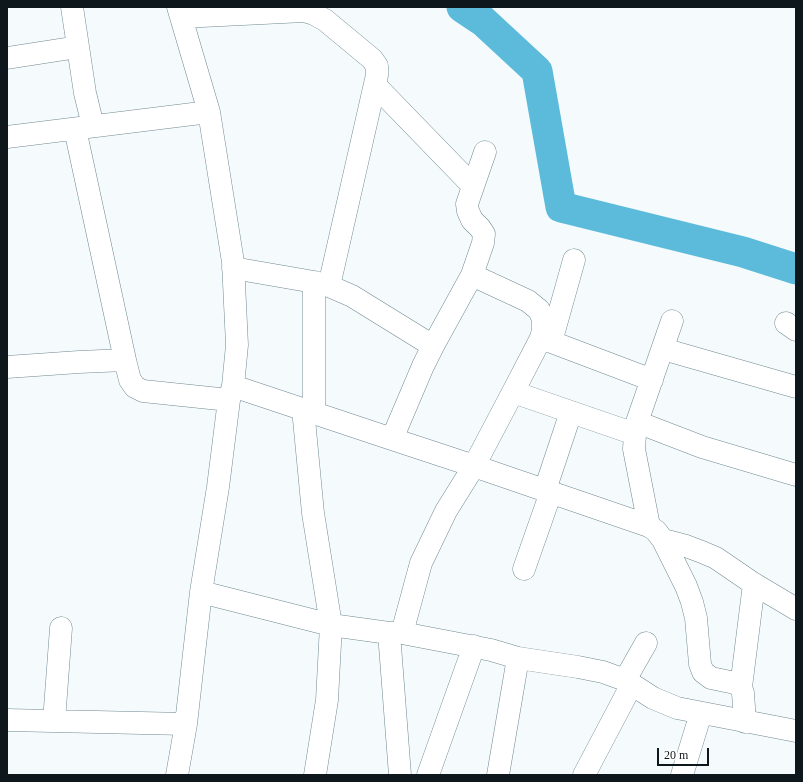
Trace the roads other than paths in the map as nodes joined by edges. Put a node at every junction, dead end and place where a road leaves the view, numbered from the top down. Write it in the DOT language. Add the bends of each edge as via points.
graph roads {
  1 [pos="72,7"];
  2 [pos="180,12"];
  3 [pos="78,47"];
  4 [pos="7,58"];
  5 [pos="375,85"];
  6 [pos="209,112"];
  7 [pos="84,128"];
  8 [pos="7,138"];
  9 [pos="485,152"];
  10 [pos="474,186"];
  11 [pos="574,260"];
  12 [pos="234,268"];
  13 [pos="472,275"];
  14 [pos="322,284"];
  15 [pos="672,321"];
  16 [pos="546,340"];
  17 [pos="433,346"];
  18 [pos="663,349"];
  19 [pos="125,360"];
  20 [pos="7,367"];
  21 [pos="652,380"];
  22 [pos="796,386"];
  23 [pos="513,392"];
  24 [pos="231,393"];
  25 [pos="309,411"];
  26 [pos="571,412"];
  27 [pos="636,428"];
  28 [pos="392,439"];
  29 [pos="474,466"];
  30 [pos="796,475"];
  31 [pos="548,491"];
  32 [pos="656,533"];
  33 [pos="524,569"];
  34 [pos="754,584"];
  35 [pos="201,592"];
  36 [pos="796,609"];
  37 [pos="331,625"];
  38 [pos="61,628"];
  39 [pos="395,633"];
  40 [pos="646,643"];
  41 [pos="474,646"];
  42 [pos="518,658"];
  43 [pos="628,682"];
  44 [pos="740,687"];
  45 [pos="701,713"];
  46 [pos="7,720"];
  47 [pos="54,721"];
  48 [pos="745,722"];
  49 [pos="186,724"];
  50 [pos="796,731"];
  51 [pos="177,775"];
  52 [pos="315,775"];
  53 [pos="400,775"];
  54 [pos="428,775"];
  55 [pos="498,775"];
  56 [pos="584,775"];
  57 [pos="682,775"];
  1 -- 3 [label="street"];
  2 -- 5 [label="street" via="304,10 324,20 372,59 377,66"];
  2 -- 6 [label="street"];
  3 -- 4 [label="street"];
  3 -- 7 [label="street" via="84,93"];
  5 -- 10 [label="street"];
  5 -- 14 [label="street"];
  6 -- 7 [label="street"];
  6 -- 12 [label="street"];
  7 -- 8 [label="street"];
  7 -- 19 [label="street"];
  9 -- 10 [label="street"];
  10 -- 13 [label="street" via="467,204 468,211 484,234"];
  11 -- 16 [label="street"];
  12 -- 14 [label="street"];
  12 -- 24 [label="street" via="238,345"];
  13 -- 16 [label="street" via="528,301 539,310"];
  13 -- 17 [label="street"];
  14 -- 17 [label="street" via="352,296"];
  14 -- 25 [label="street"];
  15 -- 18 [label="street"];
  16 -- 21 [label="street"];
  16 -- 23 [label="street"];
  17 -- 28 [label="street"];
  18 -- 21 [label="street"];
  18 -- 22 [label="street"];
  19 -- 20 [label="street"];
  19 -- 24 [label="street" via="130,380 135,387 143,391"];
  21 -- 27 [label="street"];
  23 -- 26 [label="street"];
  23 -- 29 [label="street"];
  24 -- 25 [label="street"];
  24 -- 35 [label="street"];
  25 -- 28 [label="street"];
  25 -- 37 [label="street" via="313,513"];
  26 -- 27 [label="street"];
  26 -- 31 [label="street"];
  27 -- 30 [label="street"];
  27 -- 32 [label="street" via="634,449"];
  28 -- 29 [label="street"];
  29 -- 31 [label="street"];
  29 -- 39 [label="street" via="446,511 421,563"];
  31 -- 32 [label="street"];
  31 -- 33 [label="street"];
  32 -- 34 [label="street" via="716,558"];
  32 -- 44 [label="street" via="686,586 692,602 703,672 711,678 735,683"];
  34 -- 36 [label="street"];
  34 -- 44 [label="street"];
  35 -- 37 [label="street"];
  35 -- 49 [label="street"];
  37 -- 39 [label="street"];
  37 -- 52 [label="street" via="327,700"];
  38 -- 47 [label="street"];
  39 -- 41 [label="street"];
  39 -- 53 [label="street"];
  40 -- 43 [label="street"];
  41 -- 42 [label="street"];
  41 -- 54 [label="street"];
  42 -- 43 [label="street" via="603,672"];
  42 -- 55 [label="street"];
  43 -- 45 [label="street" via="653,698 677,708"];
  43 -- 56 [label="street"];
  44 -- 48 [label="street" via="744,693"];
  45 -- 48 [label="street"];
  45 -- 57 [label="street"];
  46 -- 47 [label="street"];
  47 -- 49 [label="street"];
  48 -- 50 [label="street"];
  49 -- 51 [label="street"];
}
